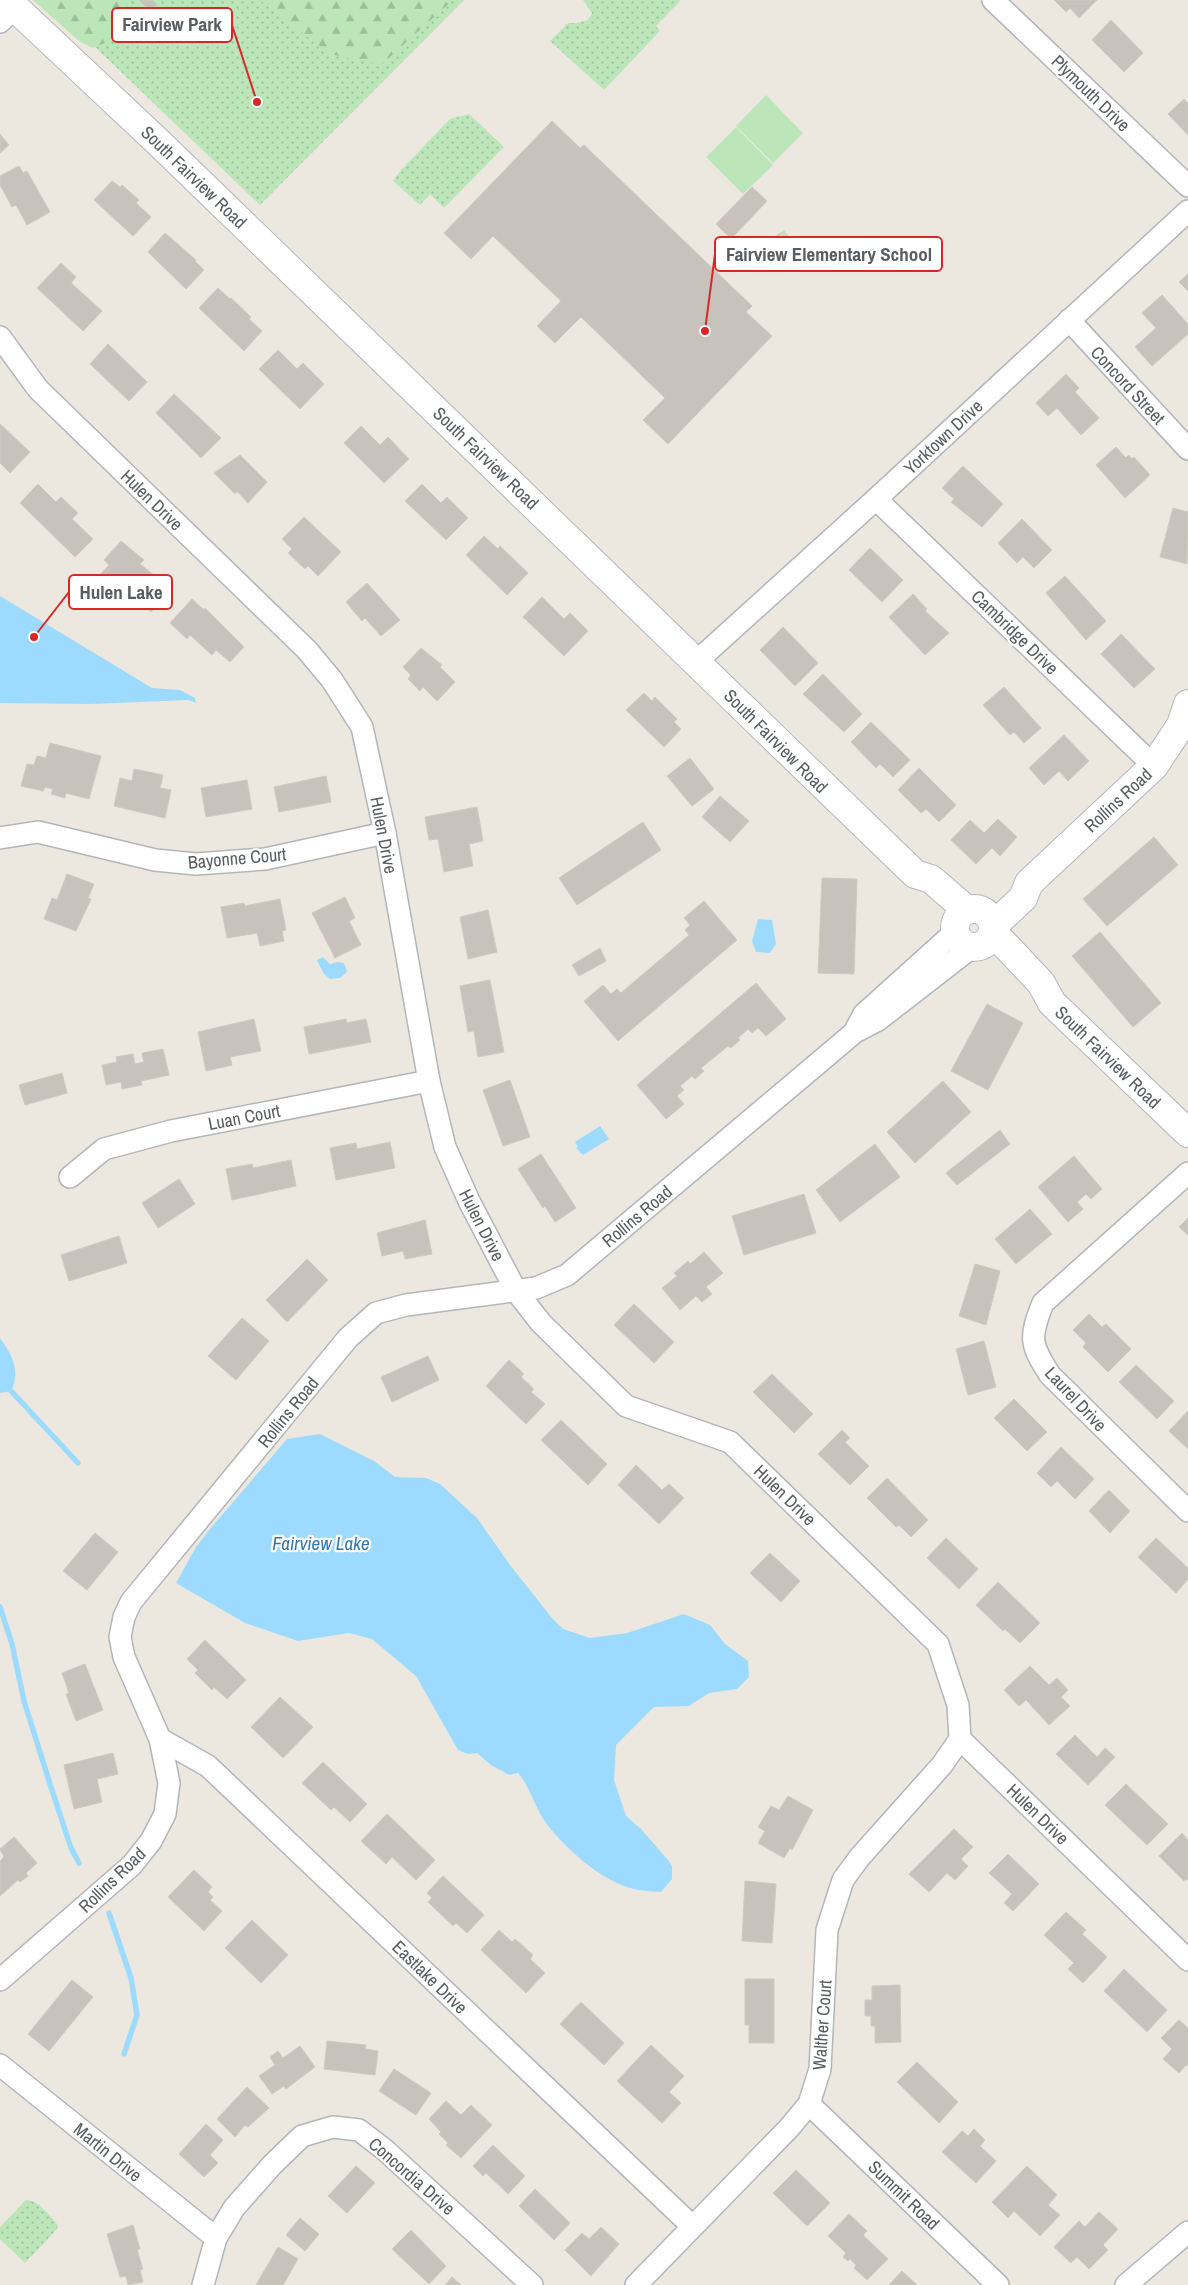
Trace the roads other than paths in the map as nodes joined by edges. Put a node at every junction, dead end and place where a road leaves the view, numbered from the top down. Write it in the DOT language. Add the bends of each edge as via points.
graph roads {
  1 [pos="993,0"];
  2 [pos="7,10"];
  3 [pos="1188,186"];
  4 [pos="1188,212"];
  5 [pos="1069,320"];
  6 [pos="0,337"];
  7 [pos="1188,449"];
  8 [pos="876,499"];
  9 [pos="696,662"];
  10 [pos="1188,704"];
  11 [pos="1154,766"];
  12 [pos="385,833"];
  13 [pos="0,838"];
  14 [pos="974,929"];
  15 [pos="429,1081"];
  16 [pos="1188,1133"];
  17 [pos="1188,1173"];
  18 [pos="70,1177"];
  19 [pos="516,1291"];
  20 [pos="1188,1511"];
  21 [pos="160,1739"];
  22 [pos="960,1739"];
  23 [pos="1188,1960"];
  24 [pos="0,1980"];
  25 [pos="0,2065"];
  26 [pos="809,2104"];
  27 [pos="692,2226"];
  28 [pos="1188,2232"];
  29 [pos="216,2238"];
  30 [pos="203,2285"];
  31 [pos="532,2285"];
  32 [pos="636,2285"];
  33 [pos="998,2285"];
  34 [pos="1126,2285"];
  1 -- 3 [label="street, Plymouth Drive"];
  2 -- 9 [label="street, South Fairview Road" via="157,141"];
  4 -- 5 [label="street, Yorktown Drive"];
  5 -- 7 [label="street, Concord Street"];
  5 -- 8 [label="street, Yorktown Drive"];
  6 -- 12 [label="street, Hulen Drive" via="38,390 307,650 332,680 362,727"];
  8 -- 9 [label="street, Yorktown Drive"];
  8 -- 11 [label="street, Cambridge Drive"];
  9 -- 14 [label="street, South Fairview Road" via="915,874 931,879"];
  10 -- 11 [label="street, Rollins Road" via="1181,725"];
  11 -- 14 [label="street, Rollins Road" via="1029,883 1023,898"];
  12 -- 13 [label="street, Bayonne Court" via="265,859 196,864 155,860 38,832"];
  12 -- 15 [label="street, Hulen Drive"];
  14 -- 16 [label="street, South Fairview Road" via="1034,998 1052,1003"];
  14 -- 19 [label="street, Rollins Road" via="878,1020 855,1032 567,1275 536,1288"];
  15 -- 18 [label="street, Luan Court" via="171,1131 104,1149"];
  15 -- 19 [label="street, Hulen Drive" via="445,1147"];
  17 -- 20 [label="street, Laurel Drive" via="1043,1303 1034,1327 1035,1351 1050,1375"];
  19 -- 21 [label="street, Rollins Road" via="406,1305 376,1313 348,1338 131,1602 120,1637 124,1657"];
  19 -- 22 [label="street, Hulen Drive" via="541,1323 626,1406 730,1442 938,1644 958,1705"];
  21 -- 24 [label="street, Rollins Road" via="169,1783 165,1814 151,1841 132,1865"];
  21 -- 27 [label="street, Eastlake Drive" via="208,1766"];
  22 -- 23 [label="street, Hulen Drive"];
  22 -- 26 [label="street, Walther Court" via="942,1765 842,1880 827,1930 820,2069"];
  25 -- 29 [label="street, Martin Drive"];
  26 -- 27 [label="street, Walther Court"];
  26 -- 33 [label="street, Summit Road"];
  27 -- 32 [label="street, Walther Court"];
  28 -- 34 [label="street"];
  29 -- 30 [label="street, Concordia Drive"];
  29 -- 31 [label="street, Concordia Drive" via="234,2208 272,2164 302,2136 333,2127 358,2130 385,2150"];
}
